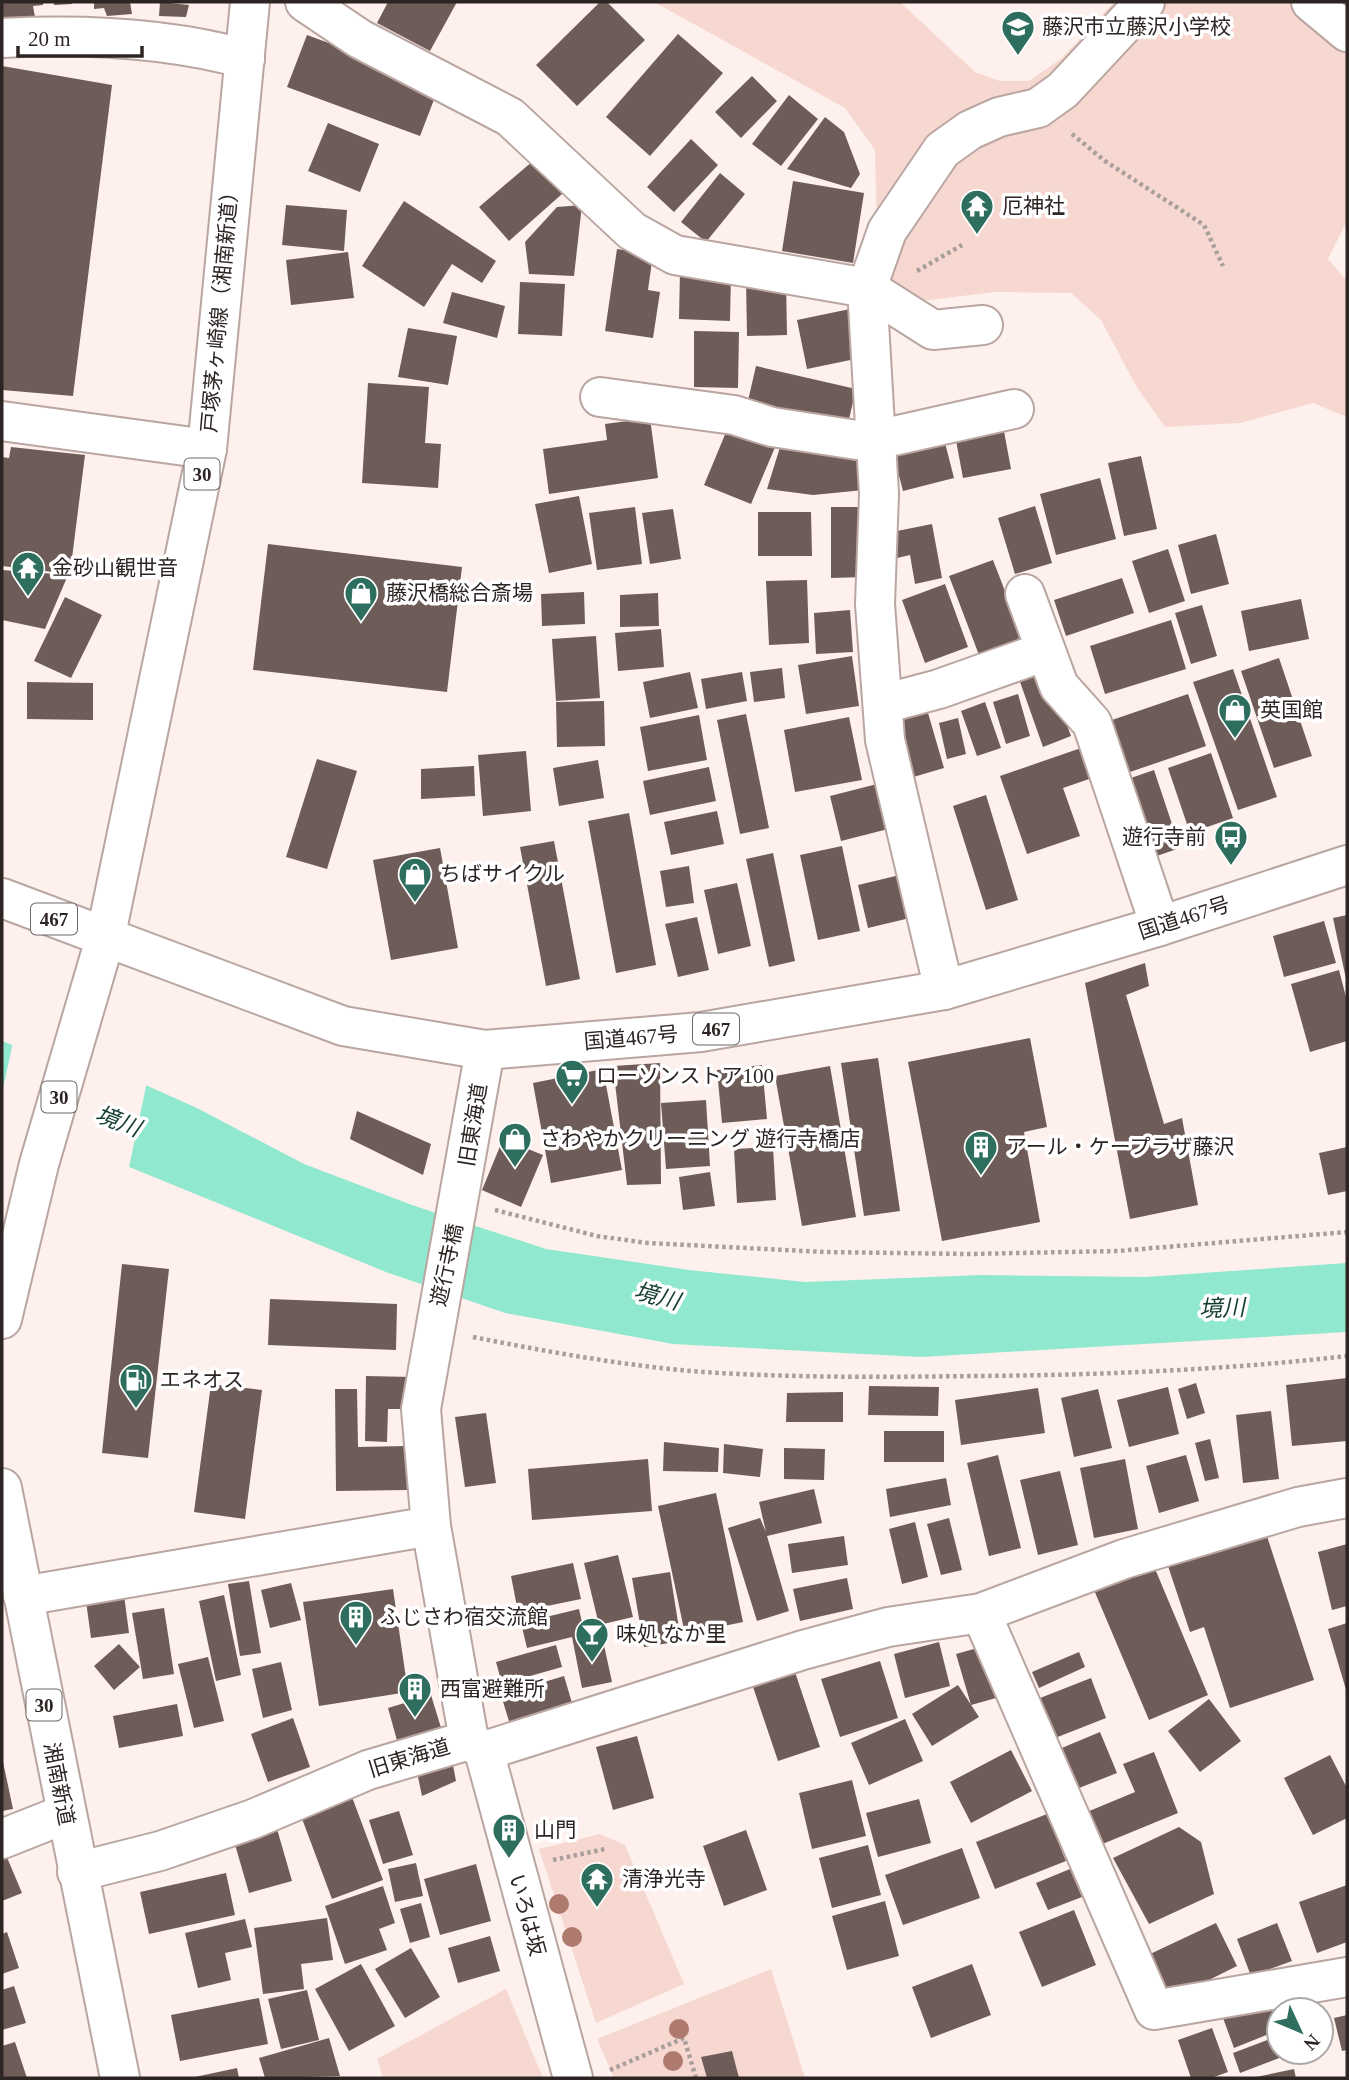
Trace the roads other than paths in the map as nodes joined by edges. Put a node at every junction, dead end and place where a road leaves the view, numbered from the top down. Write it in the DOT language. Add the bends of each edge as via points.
graph roads {
  1 [pos="250,2"];
  2 [pos="305,2"];
  3 [pos="1145,2"];
  4 [pos="1311,2"];
  5 [pos="1347,32"];
  6 [pos="2,38"];
  7 [pos="245,59"];
  8 [pos="867,288"];
  9 [pos="983,325"];
  10 [pos="600,397"];
  11 [pos="1014,409"];
  12 [pos="2,421"];
  13 [pos="876,440"];
  14 [pos="207,449"];
  15 [pos="1025,594"];
  16 [pos="1046,651"];
  17 [pos="883,704"];
  18 [pos="1347,865"];
  19 [pos="2,898"];
  20 [pos="1160,926"];
  21 [pos="106,939"];
  22 [pos="944,990"];
  23 [pos="485,1050"];
  24 [pos="460,1201"];
  25 [pos="2,1319"];
  26 [pos="434,1330"];
  27 [pos="2,1488"];
  28 [pos="1347,1498"];
  29 [pos="431,1526"];
  30 [pos="23,1596"];
  31 [pos="981,1613"];
  32 [pos="477,1746"];
  33 [pos="65,1814"];
  34 [pos="2,1839"];
  35 [pos="77,1872"];
  36 [pos="1347,1977"];
  37 [pos="587,2076"];
  38 [pos="120,2078"];
  1 -- 7 [label="main road, 戸塚茅ヶ崎線（湘南新道） / 30"];
  2 -- 8 [label="main road" via="360,39 510,117 632,231 675,255"];
  3 -- 8 [label="main road" via="1063,90 1038,108 970,130 942,150 887,230"];
  4 -- 5 [label="main road"];
  6 -- 7 [label="main road" via="113,37 205,48"];
  7 -- 14 [label="main road, 戸塚茅ヶ崎線（湘南新道） / 30"];
  8 -- 9 [label="main road" via="933,330"];
  8 -- 13 [label="main road"];
  10 -- 13 [label="main road"];
  11 -- 13 [label="main road"];
  12 -- 14 [label="main road"];
  13 -- 17 [label="main road" via="875,604"];
  14 -- 21 [label="main road, 戸塚茅ヶ崎線（湘南新道） / 30"];
  15 -- 16 [label="main road"];
  16 -- 17 [label="main road"];
  16 -- 20 [label="main road" via="1059,686 1092,723"];
  17 -- 22 [label="main road" via="886,740"];
  18 -- 20 [label="main road, 国道467号 / 467"];
  19 -- 21 [label="main road, 国道467号 / 467"];
  20 -- 22 [label="main road, 国道467号 / 467"];
  21 -- 23 [label="main road, 国道467号 / 467" via="343,1026"];
  21 -- 25 [label="main road, 30" via="39,1164"];
  22 -- 23 [label="main road, 国道467号 / 467" via="701,1032"];
  23 -- 24 [label="main road, 旧東海道"];
  24 -- 26 [label="main road, 遊行寺橋"];
  26 -- 29 [label="main road, 旧東海道" via="421,1409"];
  27 -- 30 [label="main road, 湘南新道 / 30"];
  28 -- 31 [label="main road" via="1298,1507 1124,1559"];
  29 -- 30 [label="main road"];
  29 -- 32 [label="main road, 旧東海道"];
  30 -- 33 [label="main road, 湘南新道 / 30"];
  31 -- 32 [label="main road" via="888,1627"];
  31 -- 36 [label="main road" via="1154,2010"];
  32 -- 35 [label="main road, 旧東海道" via="368,1770 253,1819 159,1851"];
  32 -- 37 [label="main road, いろは坂"];
  33 -- 34 [label="main road"];
  33 -- 35 [label="main road, 湘南新道 / 30"];
  35 -- 38 [label="main road, 湘南新道 / 30"];
}
